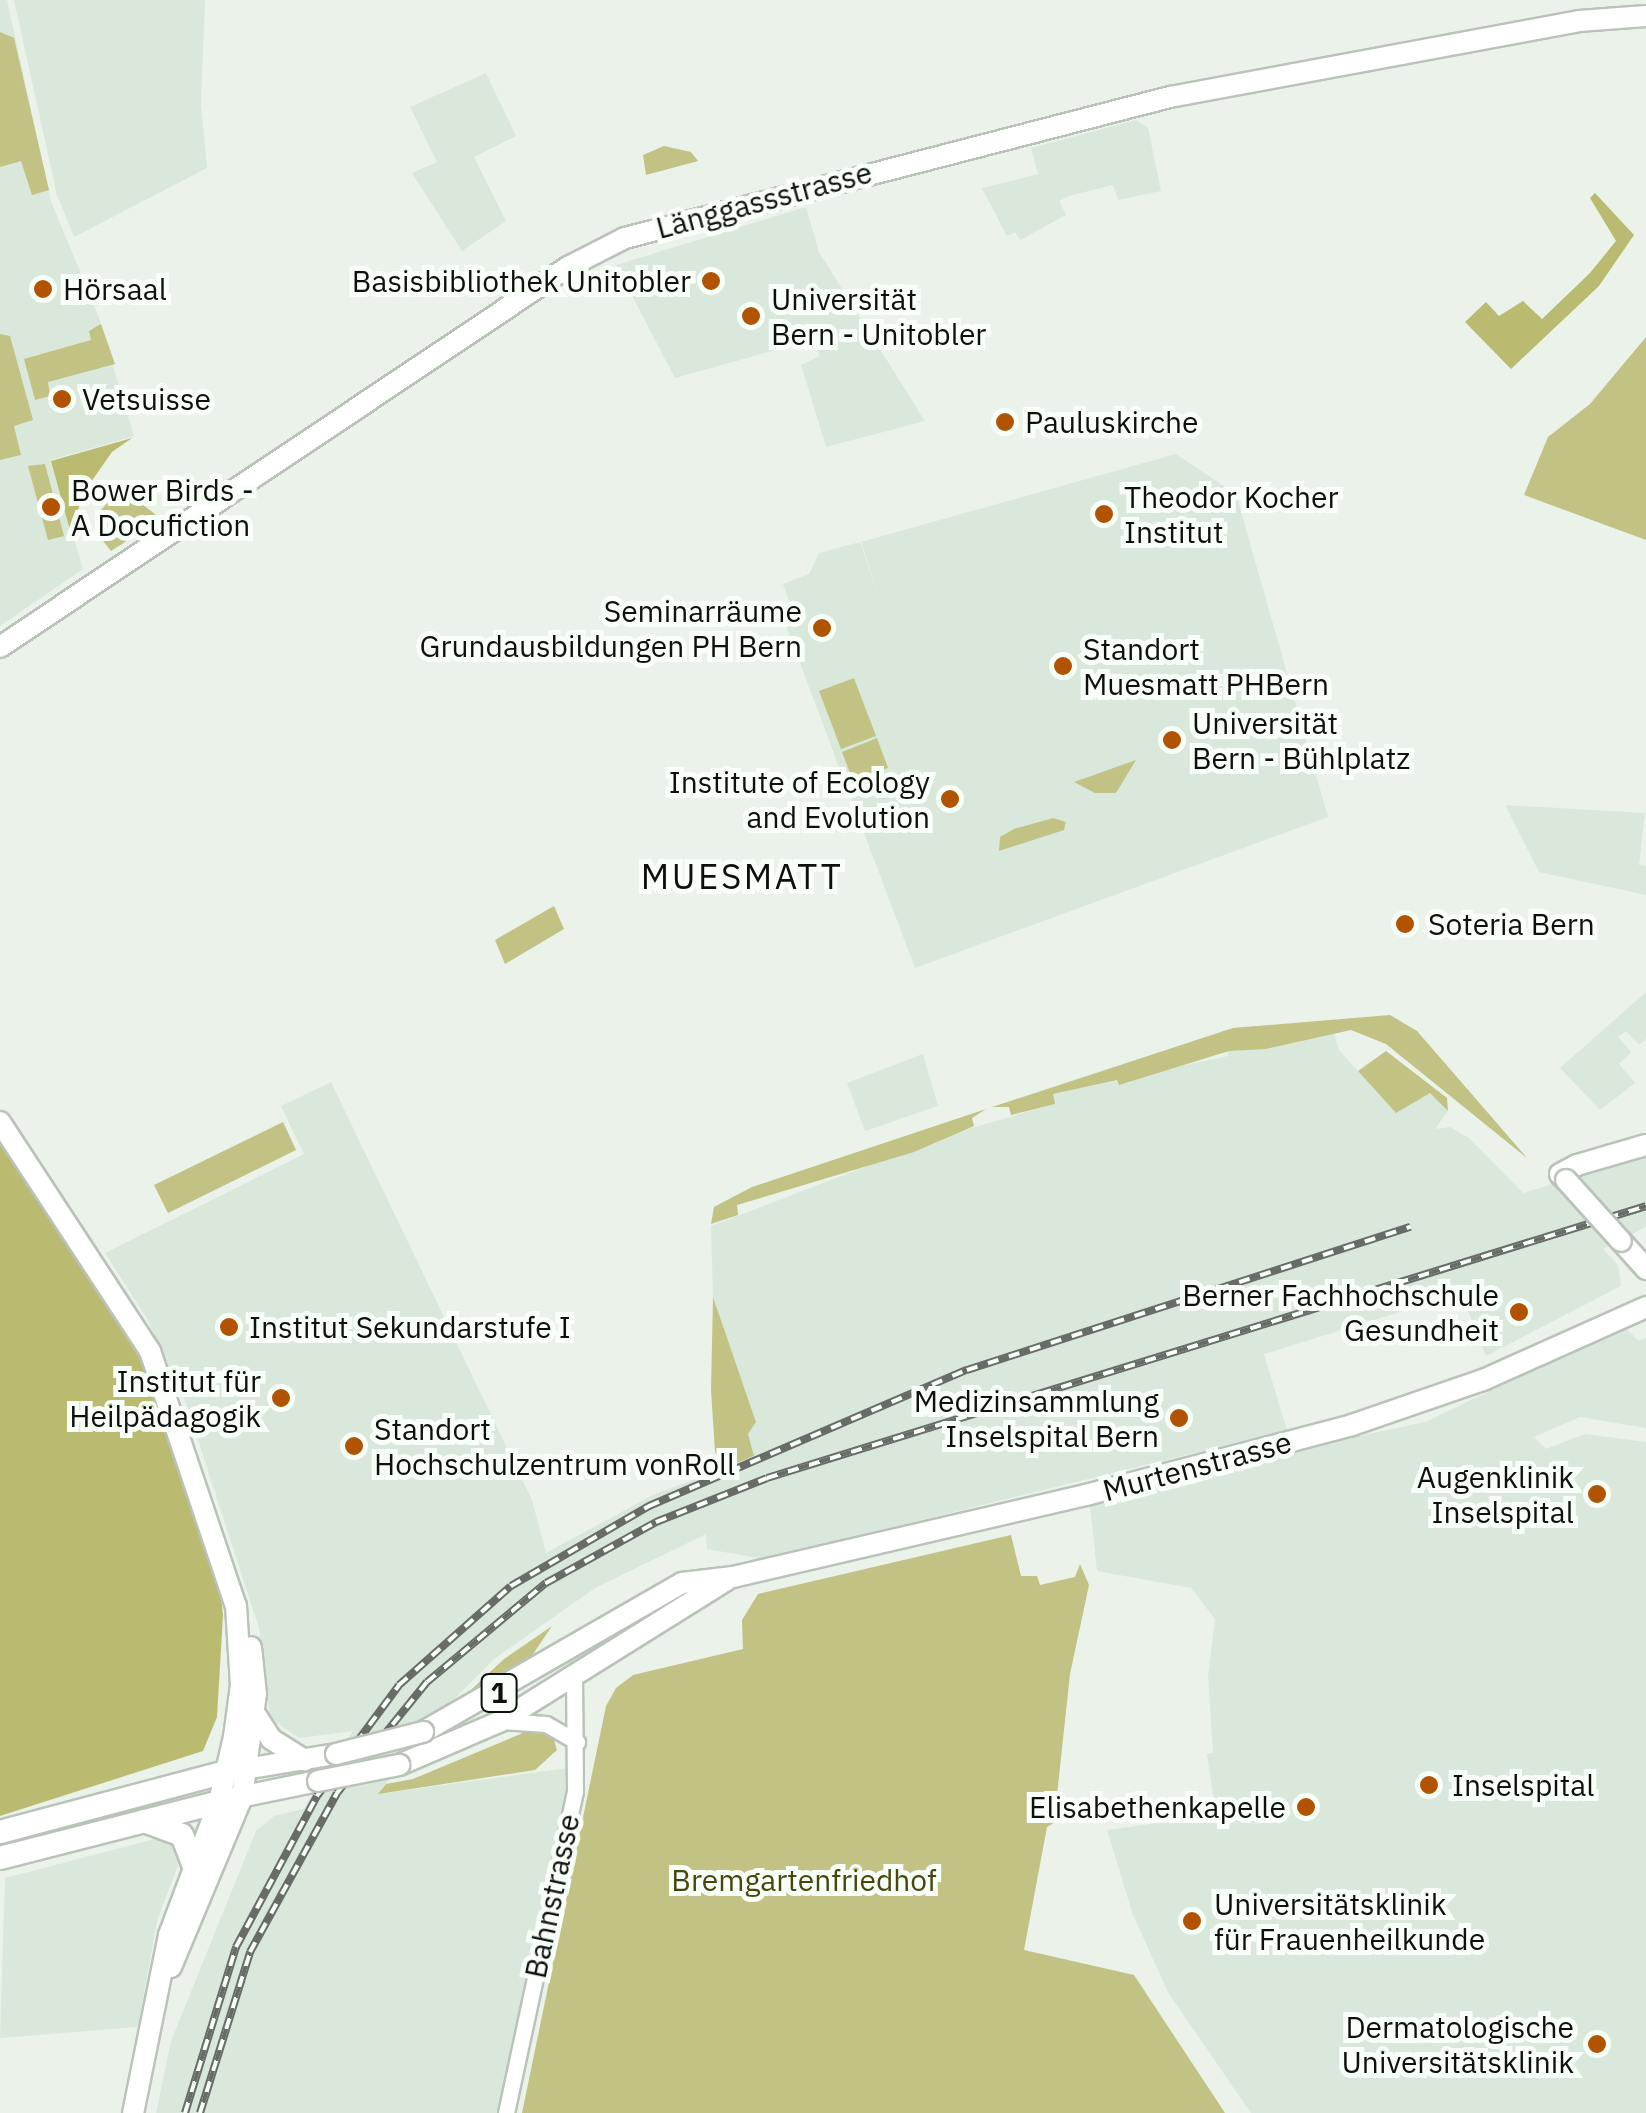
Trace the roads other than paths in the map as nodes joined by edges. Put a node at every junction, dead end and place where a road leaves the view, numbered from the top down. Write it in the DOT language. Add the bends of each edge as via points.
graph roads {
  1 [pos="1640,16"];
  2 [pos="0,647"];
  3 [pos="0,1122"];
  4 [pos="1646,1145"];
  5 [pos="1646,1269"];
  6 [pos="1646,1306"];
  7 [pos="732,1577"];
  8 [pos="236,1606"];
  9 [pos="572,1646"];
  10 [pos="574,1676"];
  11 [pos="255,1714"];
  12 [pos="501,1721"];
  13 [pos="577,1742"];
  14 [pos="305,1760"];
  15 [pos="237,1771"];
  16 [pos="242,1796"];
  17 [pos="219,1802"];
  18 [pos="140,1820"];
  19 [pos="0,1832"];
  20 [pos="0,1858"];
  21 [pos="194,1866"];
  22 [pos="160,1991"];
  23 [pos="132,2113"];
  24 [pos="506,2113"];
  1 -- 2 [label="main road, Länggassstrasse" via="1170,97 624,238 551,278"];
  3 -- 8 [label="main road" via="150,1350"];
  4 -- 5 [label="main road, bridge" via="1563,1177"];
  6 -- 7 [label="main road, Murtenstrasse / 1" via="1482,1380 1352,1425 1192,1470"];
  7 -- 9 [label="main road, Murtenstrasse / 1" via="682,1583"];
  7 -- 10 [label="main road, Murtenstrasse / 1"];
  8 -- 11 [label="main road" via="254,1654"];
  8 -- 15 [label="main road"];
  9 -- 10 [label="main road"];
  9 -- 14 [label="main road, Murtenstrasse / 1, bridge" via="423,1732"];
  10 -- 12 [label="main road, Murtenstrasse / 1"];
  10 -- 13 [label="street, Bahnstrasse"];
  11 -- 14 [label="main road" via="270,1738"];
  11 -- 15 [label="main road"];
  12 -- 13 [label="street" via="546,1724"];
  12 -- 16 [label="main road, Murtenstrasse / 1, bridge" via="399,1765"];
  13 -- 24 [label="street, Bahnstrasse" via="572,1806"];
  14 -- 15 [label="main road, Murtenstrasse / 1"];
  15 -- 16 [label="main road"];
  15 -- 17 [label="main road"];
  15 -- 19 [label="highway"];
  16 -- 17 [label="main road, Murtenstrasse / 1"];
  16 -- 22 [label="main road"];
  17 -- 18 [label="highway"];
  17 -- 21 [label="main road"];
  18 -- 20 [label="highway"];
  18 -- 21 [label="highway" via="182,1835"];
  21 -- 22 [label="main road" via="169,1935"];
  22 -- 23 [label="main road"];
}
